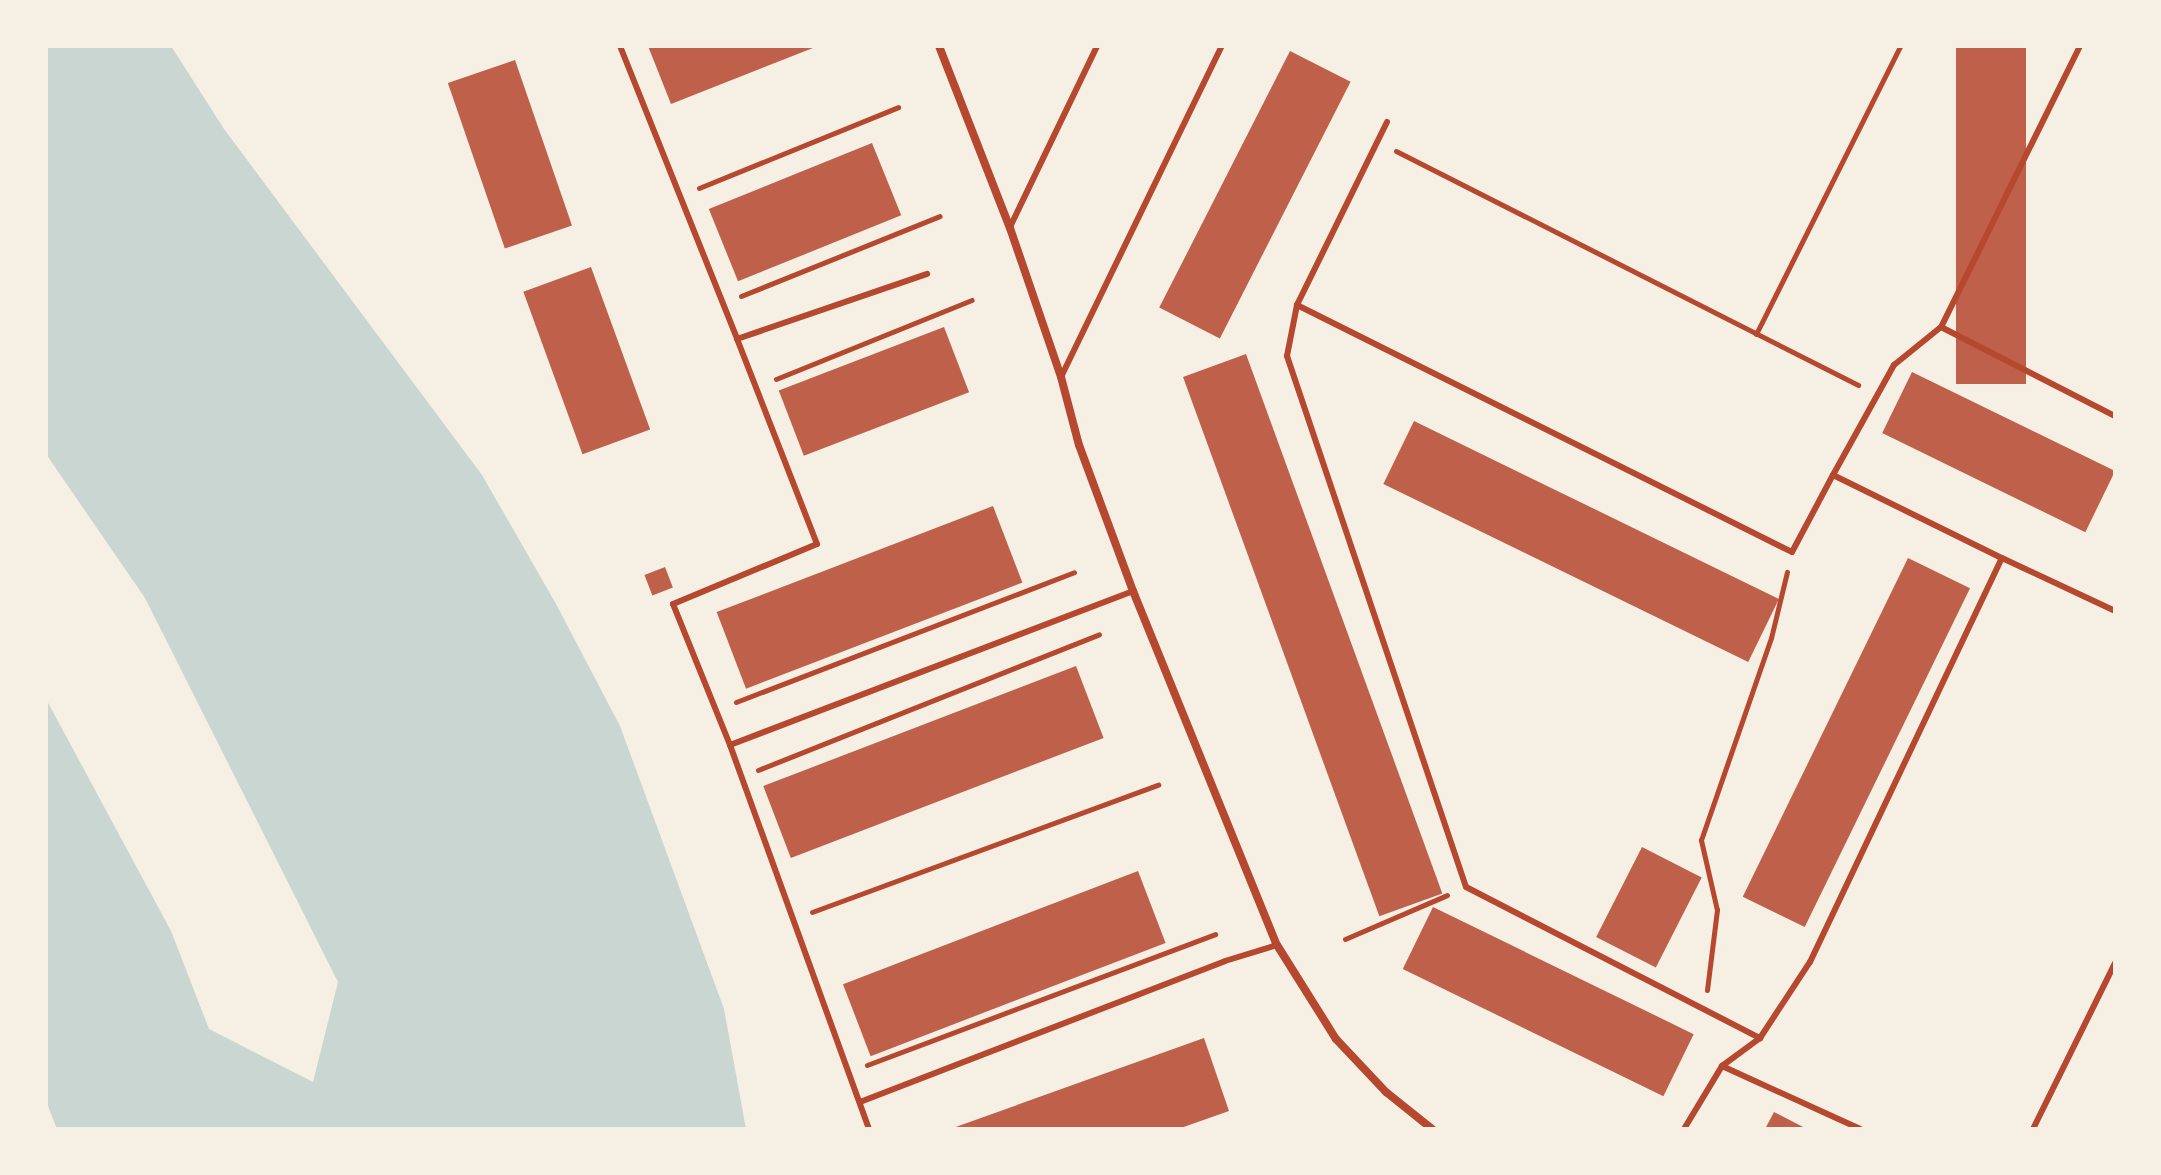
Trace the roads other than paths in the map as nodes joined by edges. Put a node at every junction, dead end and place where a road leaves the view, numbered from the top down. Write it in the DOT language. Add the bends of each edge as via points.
graph roads {
  1 [pos="620,46"];
  2 [pos="939,46"];
  3 [pos="1097,46"];
  4 [pos="1222,46"];
  5 [pos="2080,46"];
  6 [pos="1387,122"];
  7 [pos="1010,228"];
  8 [pos="927,274"];
  9 [pos="1297,305"];
  10 [pos="1941,327"];
  11 [pos="737,339"];
  12 [pos="1061,377"];
  13 [pos="2115,416"];
  14 [pos="1833,475"];
  15 [pos="2002,558"];
  16 [pos="1133,591"];
  17 [pos="2115,611"];
  18 [pos="730,745"];
  19 [pos="1277,945"];
  20 [pos="2115,963"];
  21 [pos="1760,1038"];
  22 [pos="1722,1066"];
  23 [pos="860,1102"];
  24 [pos="869,1129"];
  25 [pos="1432,1129"];
  26 [pos="1684,1129"];
  27 [pos="1860,1129"];
  28 [pos="2033,1129"];
  1 -- 11 [label="lane"];
  2 -- 7 [label="street"];
  3 -- 7 [label="lane"];
  4 -- 12 [label="lane"];
  5 -- 10 [label="lane"];
  6 -- 9 [label="lane"];
  7 -- 12 [label="street"];
  8 -- 11 [label="lane"];
  9 -- 14 [label="lane" via="1792,552"];
  9 -- 21 [label="lane" via="1287,356 1466,887"];
  10 -- 13 [label="lane"];
  10 -- 14 [label="lane" via="1894,365"];
  11 -- 18 [label="lane" via="817,544 673,604"];
  12 -- 16 [label="street" via="1079,445"];
  14 -- 15 [label="lane"];
  15 -- 17 [label="lane"];
  15 -- 21 [label="lane" via="1810,962"];
  16 -- 18 [label="lane"];
  16 -- 19 [label="street"];
  18 -- 23 [label="lane"];
  19 -- 23 [label="lane"];
  19 -- 25 [label="street" via="1336,1039 1386,1092"];
  20 -- 28 [label="lane"];
  21 -- 22 [label="lane"];
  22 -- 26 [label="lane"];
  22 -- 27 [label="lane"];
  23 -- 24 [label="lane"];
}
